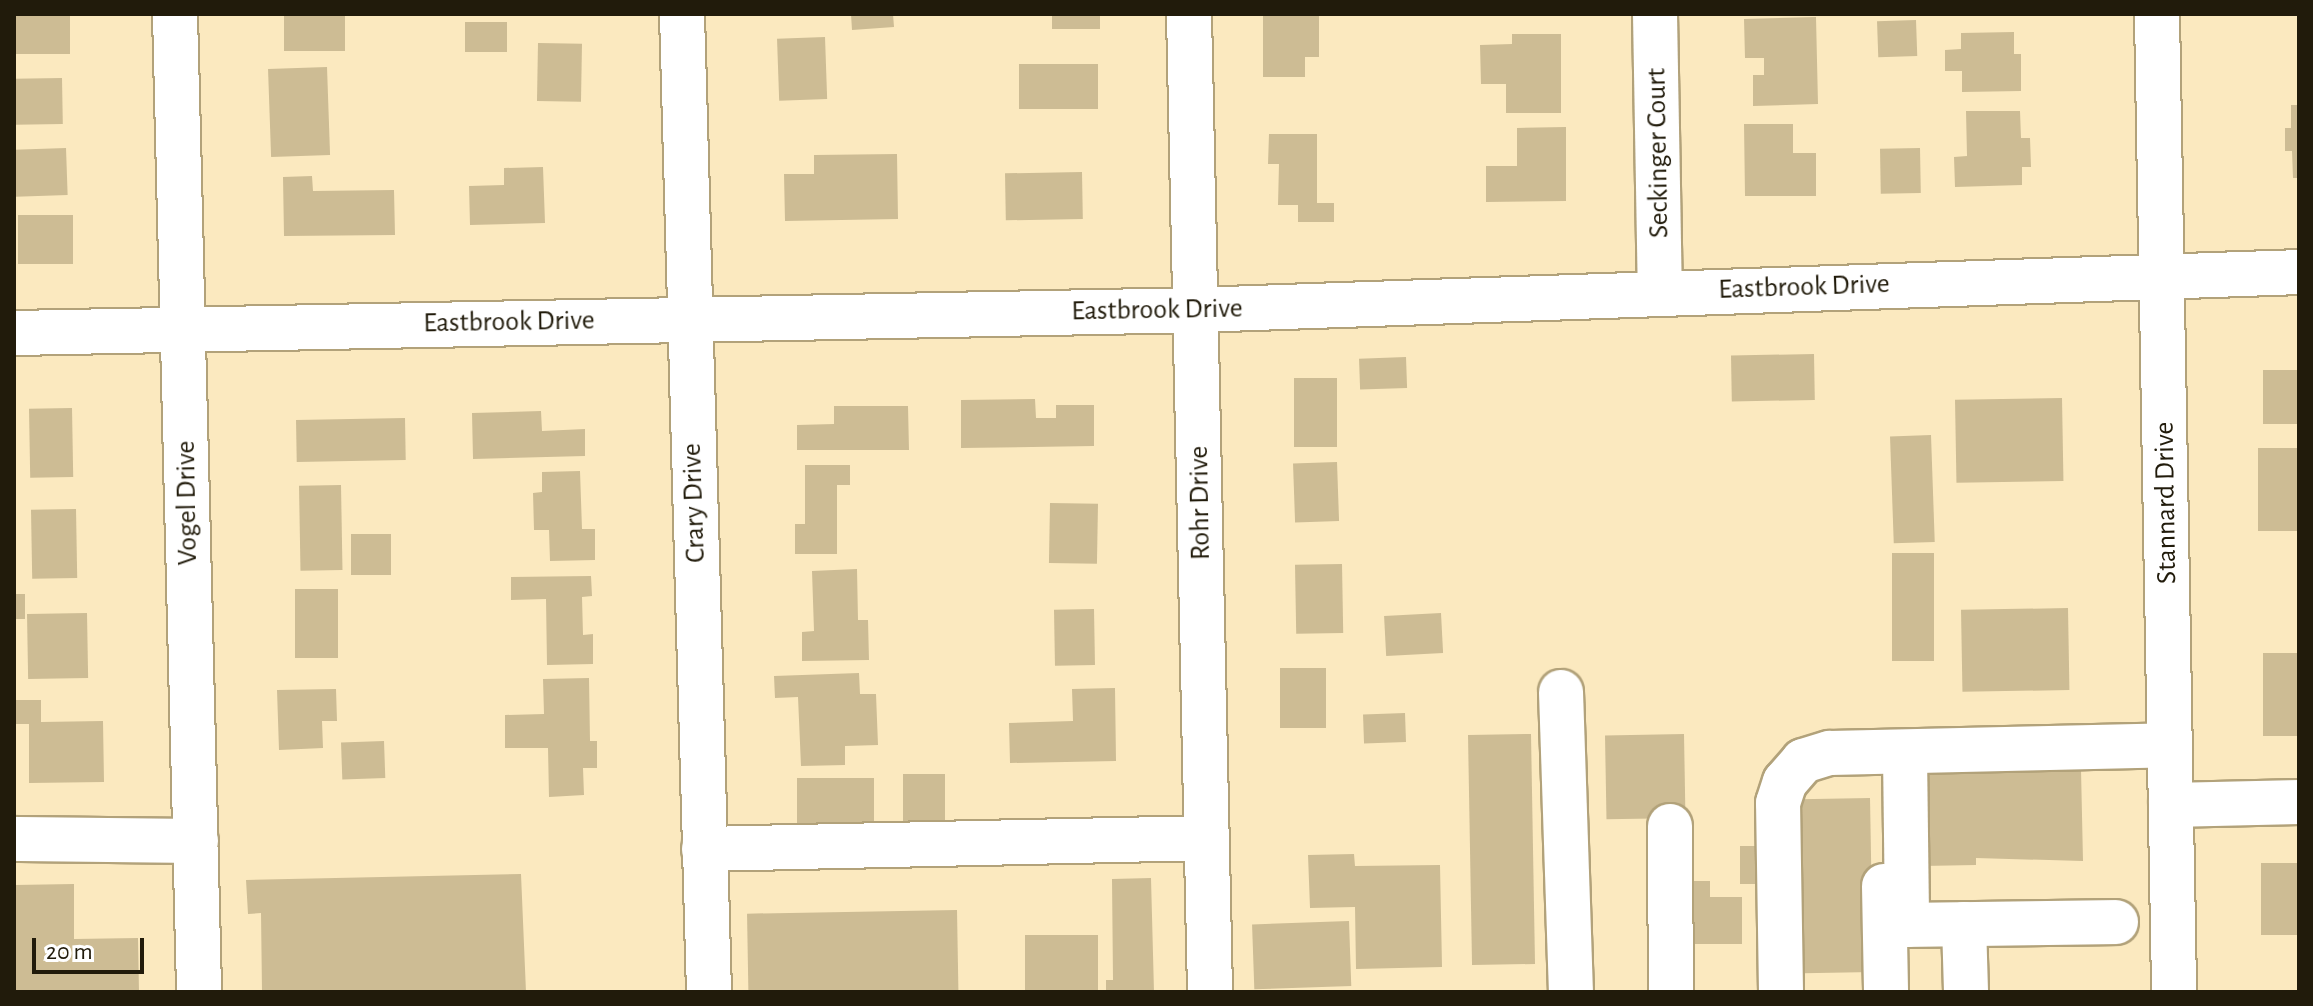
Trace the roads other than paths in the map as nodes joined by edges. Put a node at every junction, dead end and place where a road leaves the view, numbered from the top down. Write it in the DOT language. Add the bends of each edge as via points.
graph roads {
  1 [pos="175,14"];
  2 [pos="682,14"];
  3 [pos="1189,14"];
  4 [pos="1655,14"];
  5 [pos="2157,14"];
  6 [pos="2299,272"];
  7 [pos="2163,276"];
  8 [pos="1660,292"];
  9 [pos="1196,310"];
  10 [pos="689,318"];
  11 [pos="183,330"];
  12 [pos="14,333"];
  13 [pos="1561,692"];
  14 [pos="2170,745"];
  15 [pos="1893,753"];
  16 [pos="2299,802"];
  17 [pos="2171,805"];
  18 [pos="1670,826"];
  19 [pos="1207,838"];
  20 [pos="14,839"];
  21 [pos="196,841"];
  22 [pos="704,849"];
  23 [pos="2116,922"];
  24 [pos="1964,924"];
  25 [pos="199,992"];
  26 [pos="709,992"];
  27 [pos="1210,992"];
  28 [pos="1571,992"];
  29 [pos="1671,992"];
  30 [pos="1781,992"];
  31 [pos="1886,992"];
  32 [pos="1966,992"];
  33 [pos="2174,992"];
  1 -- 11 [label="street, Vogel Drive"];
  2 -- 10 [label="street, Crary Drive"];
  3 -- 9 [label="street, Rohr Drive"];
  4 -- 8 [label="street, Seckinger Court"];
  5 -- 7 [label="street, Stannard Drive"];
  6 -- 7 [label="street, Eastbrook Drive"];
  7 -- 8 [label="street, Eastbrook Drive"];
  7 -- 14 [label="street, Stannard Drive"];
  8 -- 9 [label="street, Eastbrook Drive"];
  9 -- 10 [label="street, Eastbrook Drive"];
  9 -- 19 [label="street, Rohr Drive"];
  10 -- 11 [label="street, Eastbrook Drive"];
  10 -- 22 [label="street, Crary Drive"];
  11 -- 12 [label="street, Eastbrook Drive"];
  11 -- 21 [label="street, Vogel Drive"];
  13 -- 28 [label="street"];
  14 -- 15 [label="street"];
  14 -- 17 [label="street, Stannard Drive"];
  15 -- 24 [label="street" via="1907,925"];
  15 -- 30 [label="street" via="1830,753 1803,761 1785,782 1778,803"];
  15 -- 31 [label="street"];
  16 -- 17 [label="street"];
  17 -- 33 [label="street, Stannard Drive"];
  18 -- 29 [label="street"];
  19 -- 22 [label="street"];
  19 -- 27 [label="street, Rohr Drive"];
  20 -- 21 [label="street"];
  21 -- 25 [label="street, Vogel Drive"];
  22 -- 26 [label="street, Crary Drive"];
  23 -- 24 [label="street"];
  24 -- 32 [label="street"];
}
